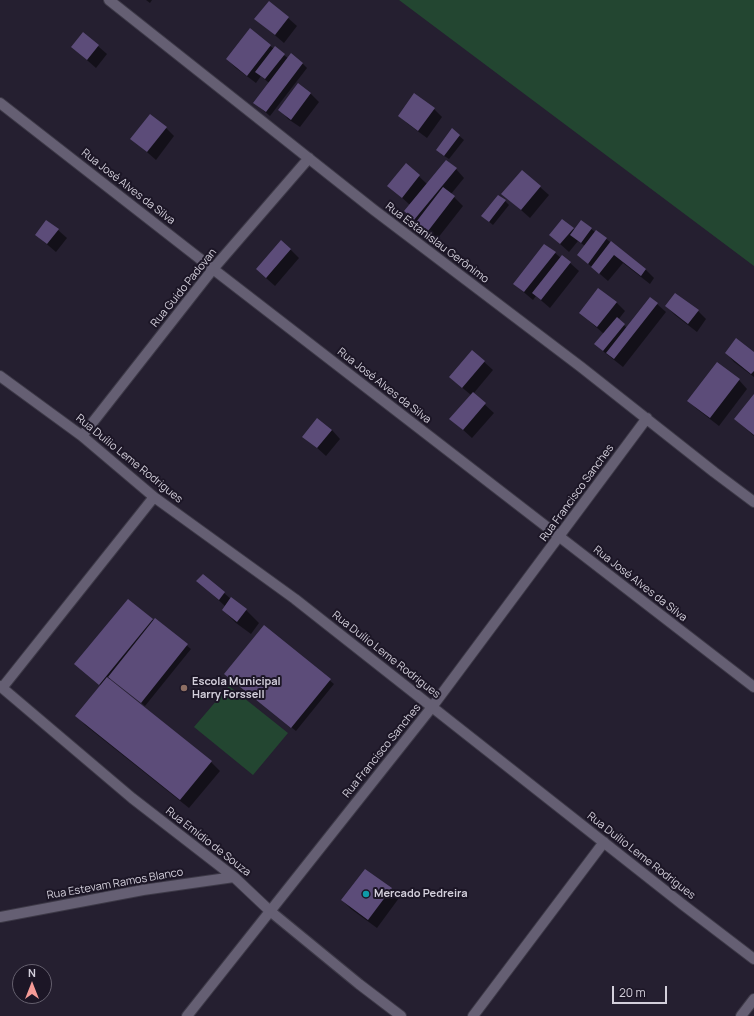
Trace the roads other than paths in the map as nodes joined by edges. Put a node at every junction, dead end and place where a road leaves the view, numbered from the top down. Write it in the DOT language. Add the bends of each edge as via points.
graph roads {
  1 [pos="109,0"];
  2 [pos="0,103"];
  3 [pos="309,158"];
  4 [pos="213,269"];
  5 [pos="0,376"];
  6 [pos="647,418"];
  7 [pos="82,436"];
  8 [pos="154,497"];
  9 [pos="754,502"];
  10 [pos="560,536"];
  11 [pos="1,687"];
  12 [pos="754,687"];
  13 [pos="432,707"];
  14 [pos="604,842"];
  15 [pos="234,877"];
  16 [pos="270,911"];
  17 [pos="0,917"];
  18 [pos="754,959"];
  19 [pos="754,999"];
  20 [pos="187,1016"];
  21 [pos="401,1016"];
  22 [pos="473,1016"];
  23 [pos="741,1016"];
  1 -- 3 [label="street, Rua Estanislau Gerônimo"];
  2 -- 4 [label="street, Rua José Alves da Silva"];
  3 -- 4 [label="street, Rua Guido Padovan"];
  3 -- 6 [label="street, Rua Estanislau Gerônimo"];
  4 -- 7 [label="street, Rua Guido Padovan"];
  4 -- 10 [label="street, Rua José Alves da Silva"];
  5 -- 7 [label="street, Rua Duílio Leme Rodrigues"];
  6 -- 9 [label="street, Rua Estanislau Gerônimo"];
  6 -- 10 [label="street, Rua Francisco Sanches"];
  7 -- 8 [label="street, Rua Duílio Leme Rodrigues"];
  8 -- 11 [label="street"];
  8 -- 13 [label="street, Rua Duílio Leme Rodrigues" via="295,598"];
  10 -- 12 [label="street, Rua José Alves da Silva"];
  10 -- 13 [label="street, Rua Francisco Sanches"];
  11 -- 15 [label="street, Rua Emídio de Souza" via="132,798"];
  13 -- 14 [label="street, Rua Duílio Leme Rodrigues"];
  13 -- 16 [label="street, Rua Francisco Sanches"];
  14 -- 18 [label="street, Rua Duílio Leme Rodrigues"];
  14 -- 22 [label="street"];
  15 -- 16 [label="street, Rua Emídio de Souza"];
  15 -- 17 [label="street, Rua Estevam Ramos Blanco" via="143,890"];
  16 -- 20 [label="street, Rua Francisco Sanches"];
  16 -- 21 [label="street, Rua Emídio de Souza"];
  19 -- 23 [label="street"];
}
